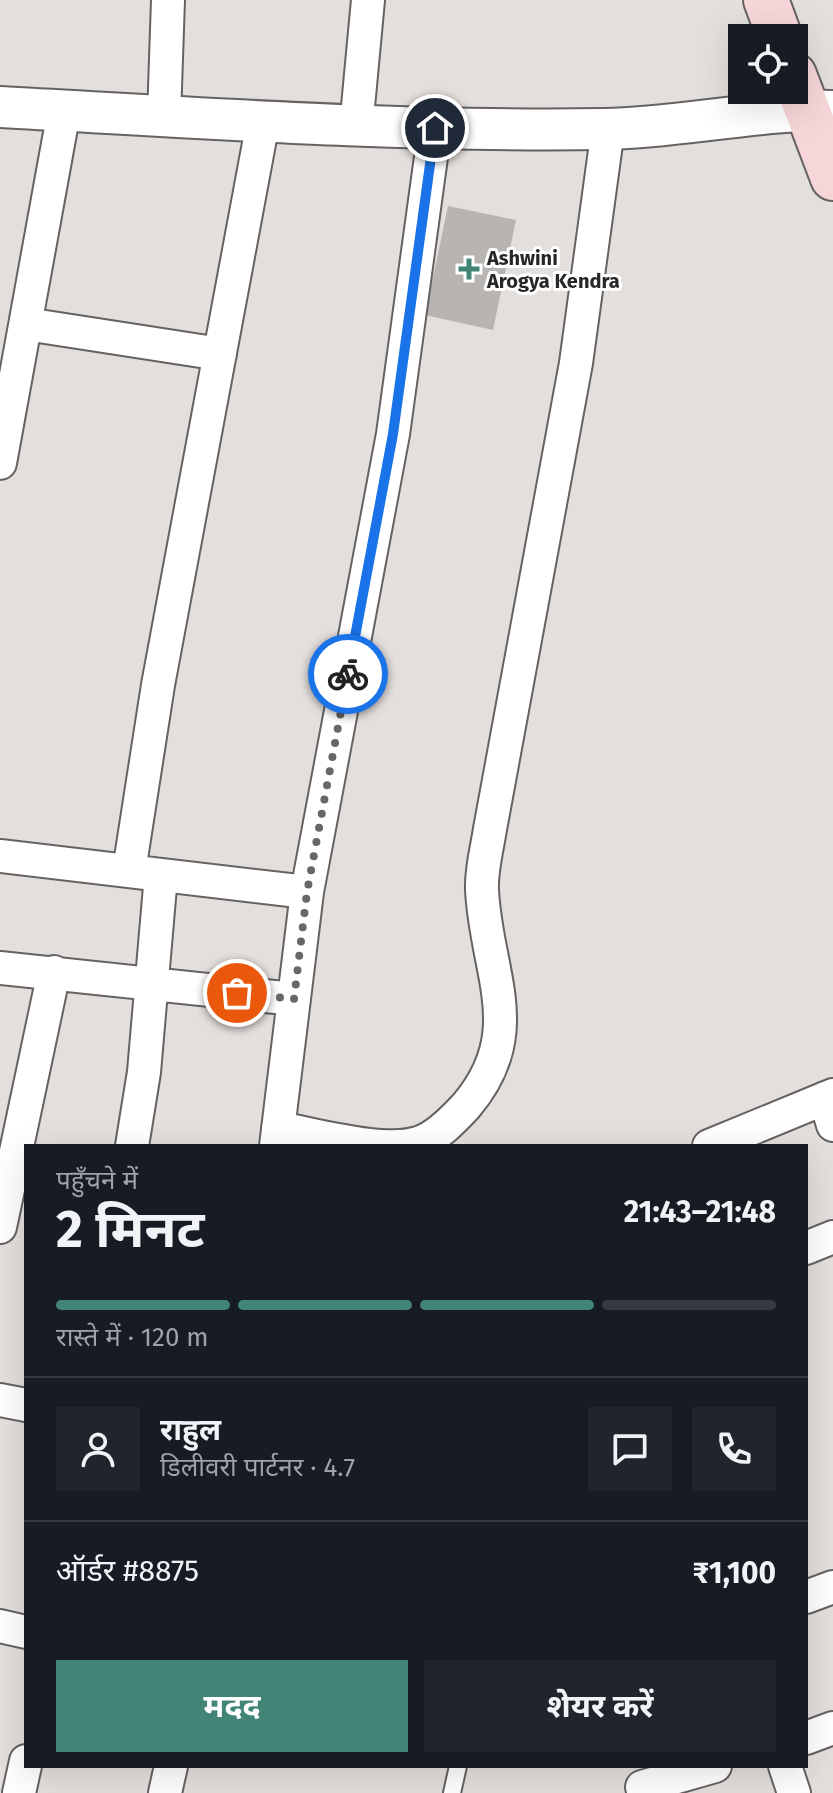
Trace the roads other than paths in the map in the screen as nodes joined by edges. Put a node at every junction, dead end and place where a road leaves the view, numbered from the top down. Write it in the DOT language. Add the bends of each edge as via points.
graph roads {
  1 [pos="168,0"];
  2 [pos="368,0"];
  3 [pos="766,0"];
  4 [pos="775,24"];
  5 [pos="812,99"];
  6 [pos="0,107"];
  7 [pos="64,111"];
  8 [pos="164,117"];
  9 [pos="263,122"];
  10 [pos="356,128"];
  11 [pos="435,128"];
  12 [pos="608,129"];
  13 [pos="833,178"];
  14 [pos="26,324"];
  15 [pos="220,354"];
  16 [pos="0,463"];
  17 [pos="0,856"];
  18 [pos="129,871"];
  19 [pos="161,875"];
  20 [pos="307,892"];
  21 [pos="0,968"];
  22 [pos="54,972"];
  23 [pos="151,986"];
  24 [pos="294,999"];
  25 [pos="830,1106"];
  26 [pos="277,1137"];
  27 [pos="25,1144"];
  28 [pos="132,1144"];
  29 [pos="364,1144"];
  30 [pos="409,1144"];
  31 [pos="715,1144"];
  32 [pos="24,1152"];
  33 [pos="17,1194"];
  34 [pos="0,1227"];
  35 [pos="833,1237"];
  36 [pos="808,1247"];
  37 [pos="0,1400"];
  38 [pos="24,1405"];
  39 [pos="833,1587"];
  40 [pos="808,1596"];
  41 [pos="0,1626"];
  42 [pos="24,1632"];
  43 [pos="833,1728"];
  44 [pos="808,1737"];
  45 [pos="24,1768"];
  46 [pos="171,1768"];
  47 [pos="458,1768"];
  48 [pos="706,1768"];
  49 [pos="786,1768"];
  50 [pos="641,1782"];
  51 [pos="19,1793"];
  52 [pos="165,1793"];
  53 [pos="452,1793"];
  54 [pos="794,1793"];
  1 -- 8 [label="street"];
  2 -- 10 [label="street"];
  3 -- 4 [label="main road"];
  5 -- 12 [label="street" via="735,117"];
  5 -- 13 [label="main road"];
  6 -- 7 [label="street"];
  7 -- 8 [label="street"];
  7 -- 14 [label="street"];
  8 -- 9 [label="street"];
  9 -- 10 [label="street"];
  9 -- 15 [label="street"];
  10 -- 11 [label="street"];
  11 -- 12 [label="street"];
  11 -- 20 [label="street" via="393,434"];
  12 -- 30 [label="street" via="576,363 482,889 501,998 501,1035 482,1086 453,1120"];
  14 -- 15 [label="street"];
  14 -- 16 [label="street"];
  15 -- 18 [label="street"];
  17 -- 18 [label="street"];
  18 -- 19 [label="street"];
  19 -- 20 [label="street"];
  19 -- 23 [label="street"];
  20 -- 24 [label="street"];
  21 -- 22 [label="street"];
  22 -- 23 [label="street"];
  22 -- 27 [label="street"];
  23 -- 24 [label="street"];
  23 -- 28 [label="street"];
  24 -- 26 [label="street"];
  25 -- 31 [label="street"];
  26 -- 29 [label="street"];
  32 -- 33 [label="street"];
  33 -- 34 [label="street"];
  35 -- 36 [label="street"];
  37 -- 38 [label="street"];
  39 -- 40 [label="street"];
  41 -- 42 [label="street"];
  43 -- 44 [label="street"];
  45 -- 51 [label="street"];
  46 -- 52 [label="street"];
  47 -- 53 [label="lane"];
  48 -- 50 [label="street"];
  49 -- 54 [label="street"];
}
